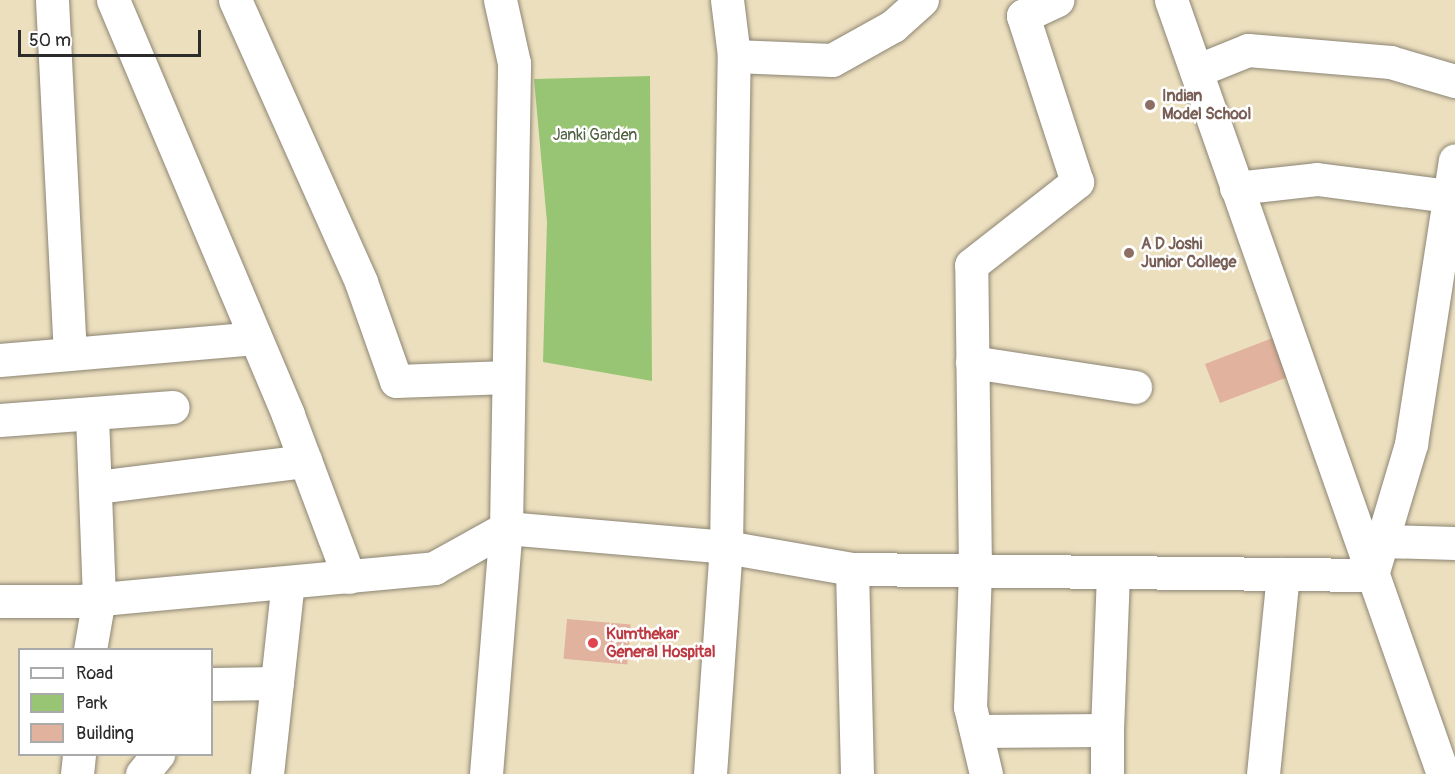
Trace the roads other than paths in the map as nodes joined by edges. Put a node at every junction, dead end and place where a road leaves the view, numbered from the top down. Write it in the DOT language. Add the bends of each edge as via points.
graph roads {
  1 [pos="52,0"];
  2 [pos="113,0"];
  3 [pos="235,0"];
  4 [pos="500,0"];
  5 [pos="727,0"];
  6 [pos="922,0"];
  7 [pos="1057,0"];
  8 [pos="1171,0"];
  9 [pos="734,56"];
  10 [pos="1196,71"];
  11 [pos="1455,81"];
  12 [pos="1455,160"];
  13 [pos="1236,188"];
  14 [pos="1452,196"];
  15 [pos="255,339"];
  16 [pos="70,354"];
  17 [pos="0,360"];
  18 [pos="972,362"];
  19 [pos="508,377"];
  20 [pos="1135,387"];
  21 [pos="173,407"];
  22 [pos="92,413"];
  23 [pos="0,420"];
  24 [pos="305,460"];
  25 [pos="96,487"];
  26 [pos="506,528"];
  27 [pos="1382,541"];
  28 [pos="1455,543"];
  29 [pos="726,547"];
  30 [pos="852,569"];
  31 [pos="975,571"];
  32 [pos="1113,572"];
  33 [pos="1283,574"];
  34 [pos="1372,575"];
  35 [pos="350,577"];
  36 [pos="288,582"];
  37 [pos="99,598"];
  38 [pos="0,601"];
  39 [pos="90,648"];
  40 [pos="277,683"];
  41 [pos="213,684"];
  42 [pos="1107,730"];
  43 [pos="976,731"];
  44 [pos="79,756"];
  45 [pos="156,756"];
  46 [pos="984,773"];
  47 [pos="77,774"];
  48 [pos="142,774"];
  49 [pos="267,774"];
  50 [pos="486,774"];
  51 [pos="710,774"];
  52 [pos="856,774"];
  53 [pos="1107,774"];
  54 [pos="1263,774"];
  55 [pos="1443,774"];
  1 -- 16 [label="street"];
  2 -- 15 [label="street"];
  3 -- 19 [label="street" via="361,282 396,381"];
  4 -- 19 [label="street" via="514,63"];
  5 -- 9 [label="street"];
  6 -- 9 [label="street" via="893,26 832,60"];
  7 -- 18 [label="street" via="1023,16 1077,182 971,265"];
  8 -- 10 [label="street"];
  9 -- 29 [label="street"];
  10 -- 11 [label="street" via="1248,50 1390,63"];
  10 -- 13 [label="street"];
  12 -- 14 [label="street"];
  13 -- 14 [label="street" via="1317,179"];
  13 -- 34 [label="street"];
  14 -- 27 [label="street" via="1411,444"];
  15 -- 16 [label="street"];
  15 -- 24 [label="street"];
  16 -- 17 [label="street"];
  18 -- 20 [label="street"];
  18 -- 31 [label="street"];
  19 -- 26 [label="street"];
  21 -- 22 [label="street"];
  22 -- 23 [label="street"];
  22 -- 25 [label="street"];
  24 -- 25 [label="street"];
  24 -- 35 [label="street"];
  25 -- 37 [label="street"];
  26 -- 29 [label="street"];
  26 -- 35 [label="street" via="434,568"];
  26 -- 50 [label="street"];
  27 -- 28 [label="street"];
  27 -- 34 [label="street"];
  29 -- 30 [label="street"];
  29 -- 51 [label="street"];
  30 -- 31 [label="street"];
  30 -- 52 [label="street"];
  31 -- 32 [label="street"];
  31 -- 43 [label="street" via="970,706"];
  32 -- 33 [label="street"];
  32 -- 42 [label="street"];
  33 -- 34 [label="street"];
  33 -- 54 [label="street"];
  34 -- 55 [label="street"];
  35 -- 36 [label="street"];
  36 -- 37 [label="street"];
  36 -- 40 [label="street"];
  37 -- 38 [label="street"];
  37 -- 39 [label="street"];
  40 -- 41 [label="street"];
  40 -- 49 [label="street"];
  42 -- 43 [label="street"];
  42 -- 53 [label="street"];
  43 -- 46 [label="street"];
  44 -- 47 [label="street"];
  45 -- 48 [label="street"];
}
